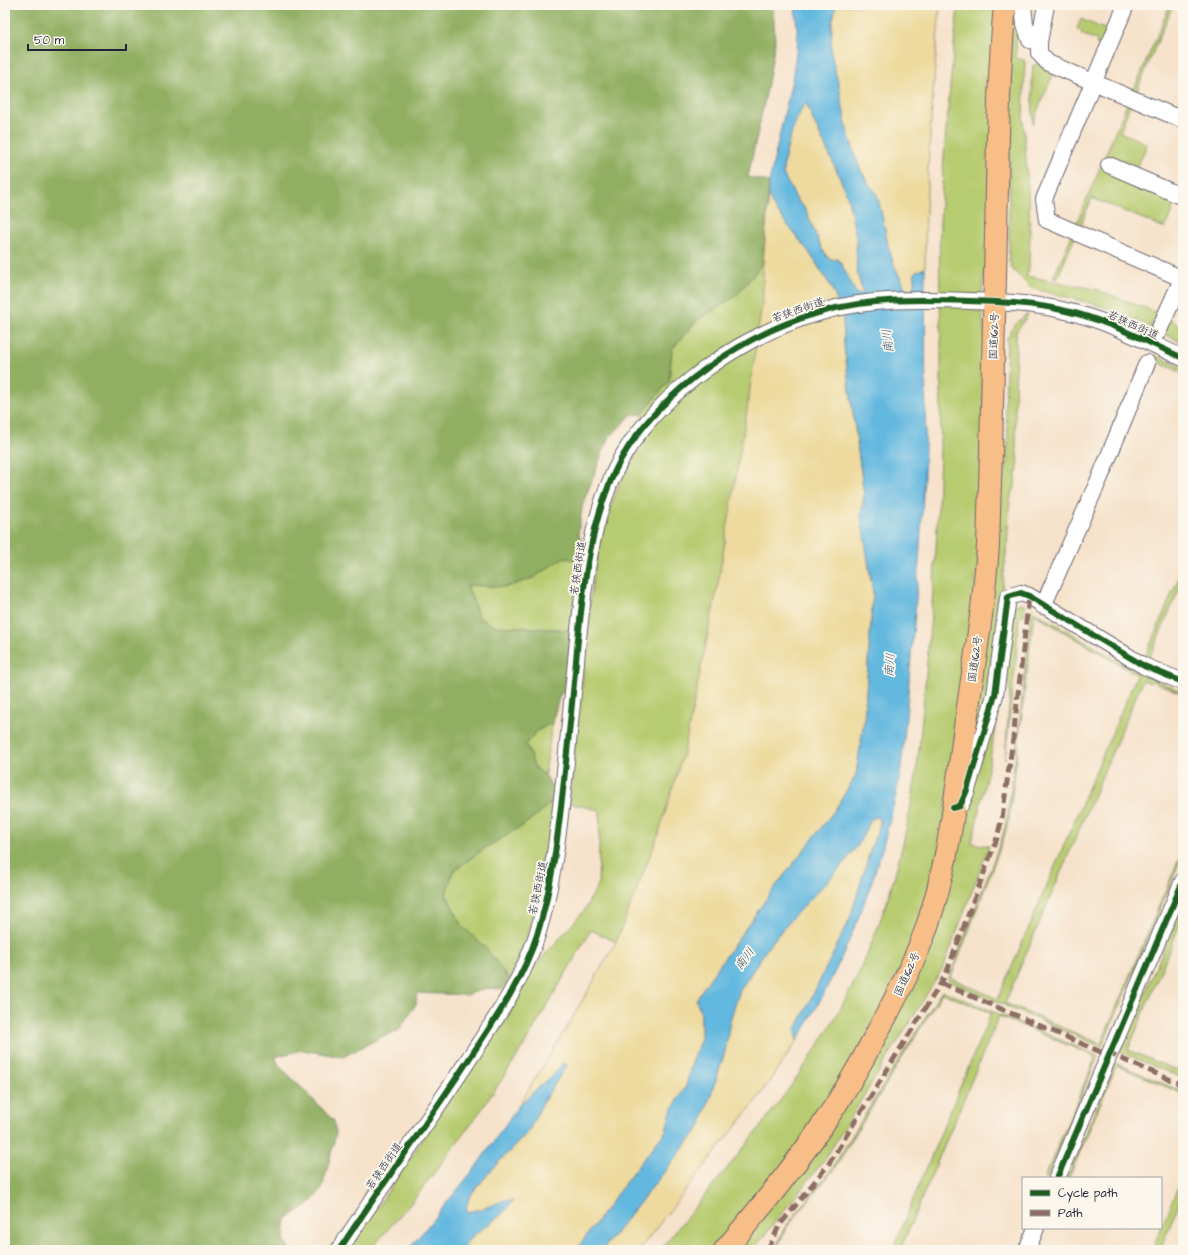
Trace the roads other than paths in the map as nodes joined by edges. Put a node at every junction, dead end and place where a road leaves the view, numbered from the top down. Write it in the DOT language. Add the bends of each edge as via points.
graph roads {
  1 [pos="1005,5"];
  2 [pos="1023,5"];
  3 [pos="1046,5"];
  4 [pos="1126,5"];
  5 [pos="1039,42"];
  6 [pos="1093,83"];
  7 [pos="1183,120"];
  8 [pos="1109,165"];
  9 [pos="1183,197"];
  10 [pos="1183,278"];
  11 [pos="989,302"];
  12 [pos="1158,332"];
  13 [pos="1183,358"];
  14 [pos="1147,362"];
  15 [pos="1043,606"];
  16 [pos="1183,682"];
  17 [pos="953,808"];
  18 [pos="1183,881"];
  19 [pos="1057,1177"];
  20 [pos="1036,1229"];
  21 [pos="339,1250"];
  22 [pos="725,1250"];
  23 [pos="1027,1250"];
  1 -- 11 [label="highway, 国道162号"];
  2 -- 5 [label="street" via="1030,40"];
  3 -- 5 [label="street"];
  4 -- 6 [label="street"];
  5 -- 6 [label="street" via="1039,53 1048,63"];
  6 -- 7 [label="street"];
  6 -- 10 [label="street" via="1044,200 1047,220"];
  8 -- 9 [label="street"];
  10 -- 12 [label="street"];
  11 -- 13 [label="street, 若狭西街道" via="1035,305 1077,313"];
  11 -- 17 [label="highway, 国道162号" via="988,546 976,651"];
  11 -- 21 [label="street, 若狭西街道" via="927,299 858,305 819,312 777,328 732,350 700,373 647,422 632,442 608,488 595,527 587,564 559,830 552,879 536,938 521,974 482,1039"];
  14 -- 15 [label="street"];
  15 -- 16 [label="street" via="1144,666"];
  15 -- 17 [label="street" via="1020,593 1008,597 995,695 967,790 960,806"];
  17 -- 22 [label="highway, 国道162号" via="933,908 923,938 897,996 862,1062 816,1134"];
  18 -- 19 [label="street"];
  20 -- 23 [label="street"];
}
